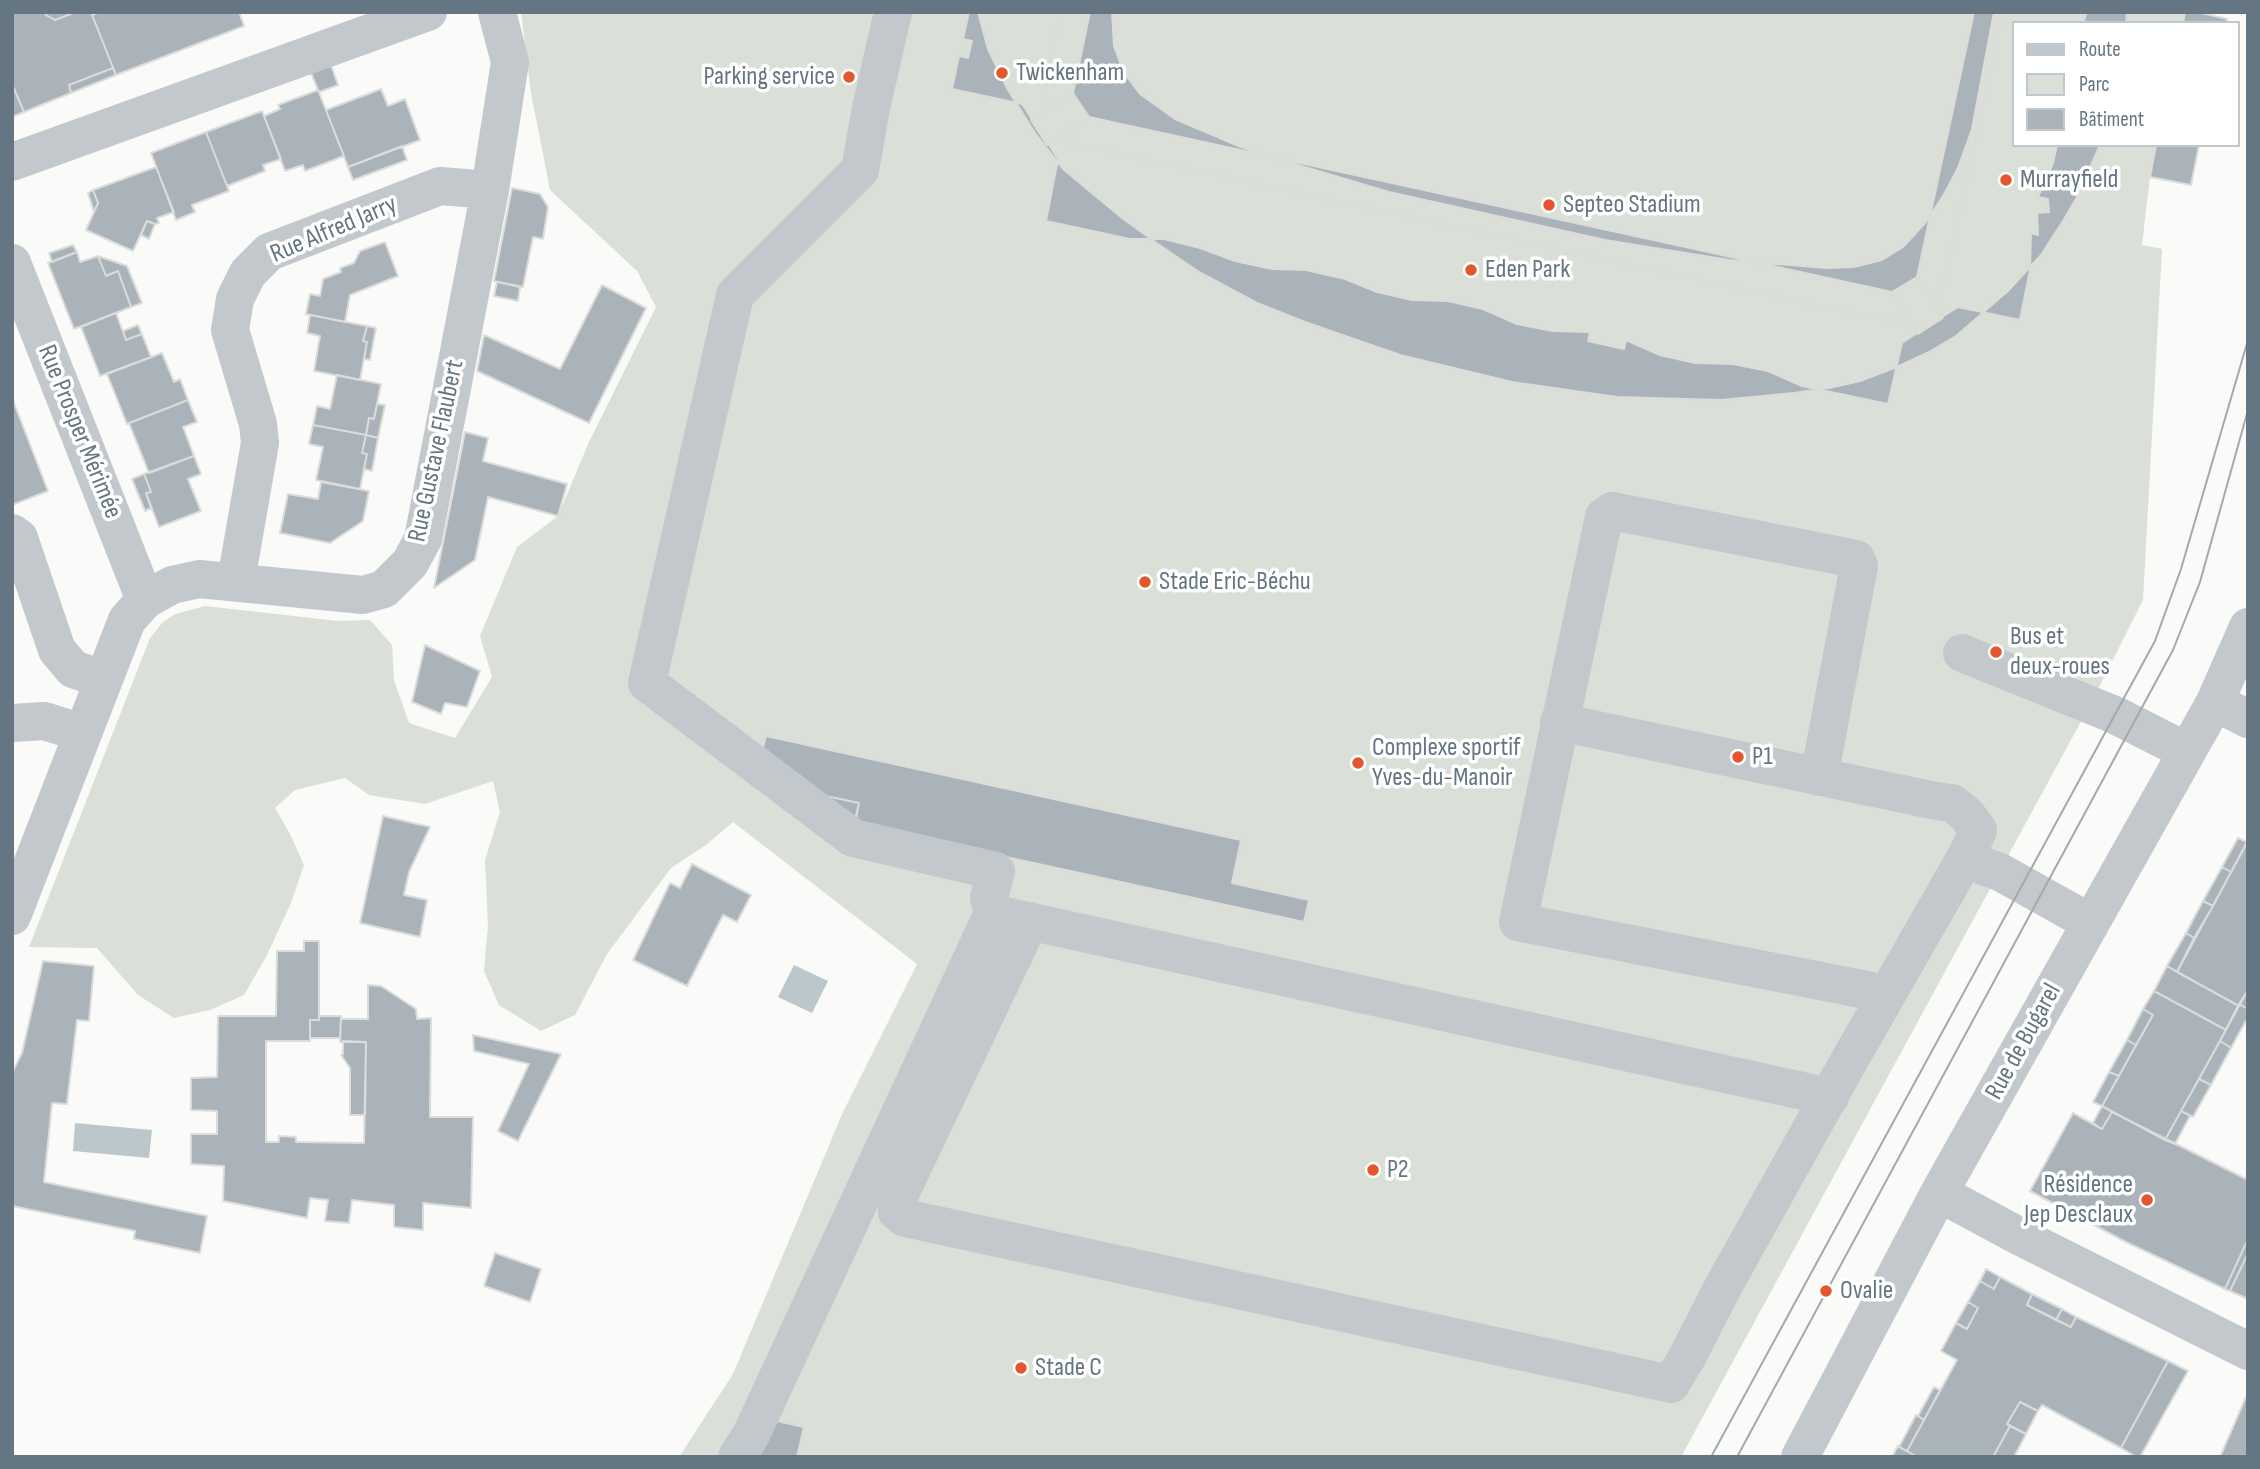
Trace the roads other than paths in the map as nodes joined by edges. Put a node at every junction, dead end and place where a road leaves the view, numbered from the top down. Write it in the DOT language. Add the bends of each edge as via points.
graph roads {
  1 [pos="428,12"];
  2 [pos="497,12"];
  3 [pos="893,12"];
  4 [pos="12,162"];
  5 [pos="489,190"];
  6 [pos="12,264"];
  7 [pos="12,534"];
  8 [pos="236,581"];
  9 [pos="145,600"];
  10 [pos="2248,627"];
  11 [pos="1962,653"];
  12 [pos="102,679"];
  13 [pos="2231,711"];
  14 [pos="1559,722"];
  15 [pos="12,723"];
  16 [pos="83,733"];
  17 [pos="2186,751"];
  18 [pos="1819,777"];
  19 [pos="1968,853"];
  20 [pos="993,914"];
  21 [pos="12,916"];
  22 [pos="1030,921"];
  23 [pos="2091,923"];
  24 [pos="1887,994"];
  25 [pos="946,1057"];
  26 [pos="1830,1097"];
  27 [pos="1939,1193"];
  28 [pos="881,1196"];
  29 [pos="2248,1351"];
  30 [pos="737,1457"];
  31 [pos="1800,1457"];
  1 -- 4 [label="street"];
  2 -- 5 [label="street, Rue Gustave Flaubert" via="510,62"];
  3 -- 20 [label="street" via="860,170 735,295 647,684 853,838 996,872 989,898"];
  5 -- 8 [label="street, Rue Gustave Flaubert" via="422,540 410,563 384,589 363,595"];
  5 -- 8 [label="street, Rue Alfred Jarry" via="440,187 269,252 248,272 235,299 230,330 260,443"];
  6 -- 9 [label="street, Rue Prosper Mérimée"];
  7 -- 12 [label="street" via="19,538 57,650 73,668"];
  8 -- 9 [label="street, Rue Gustave Flaubert" via="199,579 172,585"];
  9 -- 12 [label="street, Rue Gustave Flaubert" via="127,620"];
  10 -- 13 [label="street, Rue de Bugarel"];
  11 -- 17 [label="street" via="2115,715"];
  12 -- 16 [label="street, Rue Gustave Flaubert"];
  13 -- 17 [label="street, Rue de Bugarel"];
  14 -- 18 [label="street"];
  14 -- 18 [label="street" via="1604,517 1612,511 1856,559 1859,566"];
  14 -- 24 [label="street" via="1518,922"];
  15 -- 16 [label="street" via="44,721"];
  16 -- 21 [label="street, Rue Gustave Flaubert"];
  17 -- 23 [label="street, Rue de Bugarel"];
  18 -- 19 [label="street" via="1952,803 1978,830"];
  19 -- 23 [label="street" via="1983,866"];
  19 -- 24 [label="street"];
  20 -- 22 [label="street"];
  20 -- 25 [label="street"];
  22 -- 25 [label="street"];
  22 -- 26 [label="street"];
  23 -- 27 [label="street, Rue de Bugarel"];
  24 -- 26 [label="street"];
  25 -- 28 [label="street"];
  26 -- 28 [label="street" via="1671,1384 910,1219"];
  27 -- 29 [label="street"];
  27 -- 31 [label="street, Rue de Bugarel"];
  28 -- 30 [label="street"];
}
